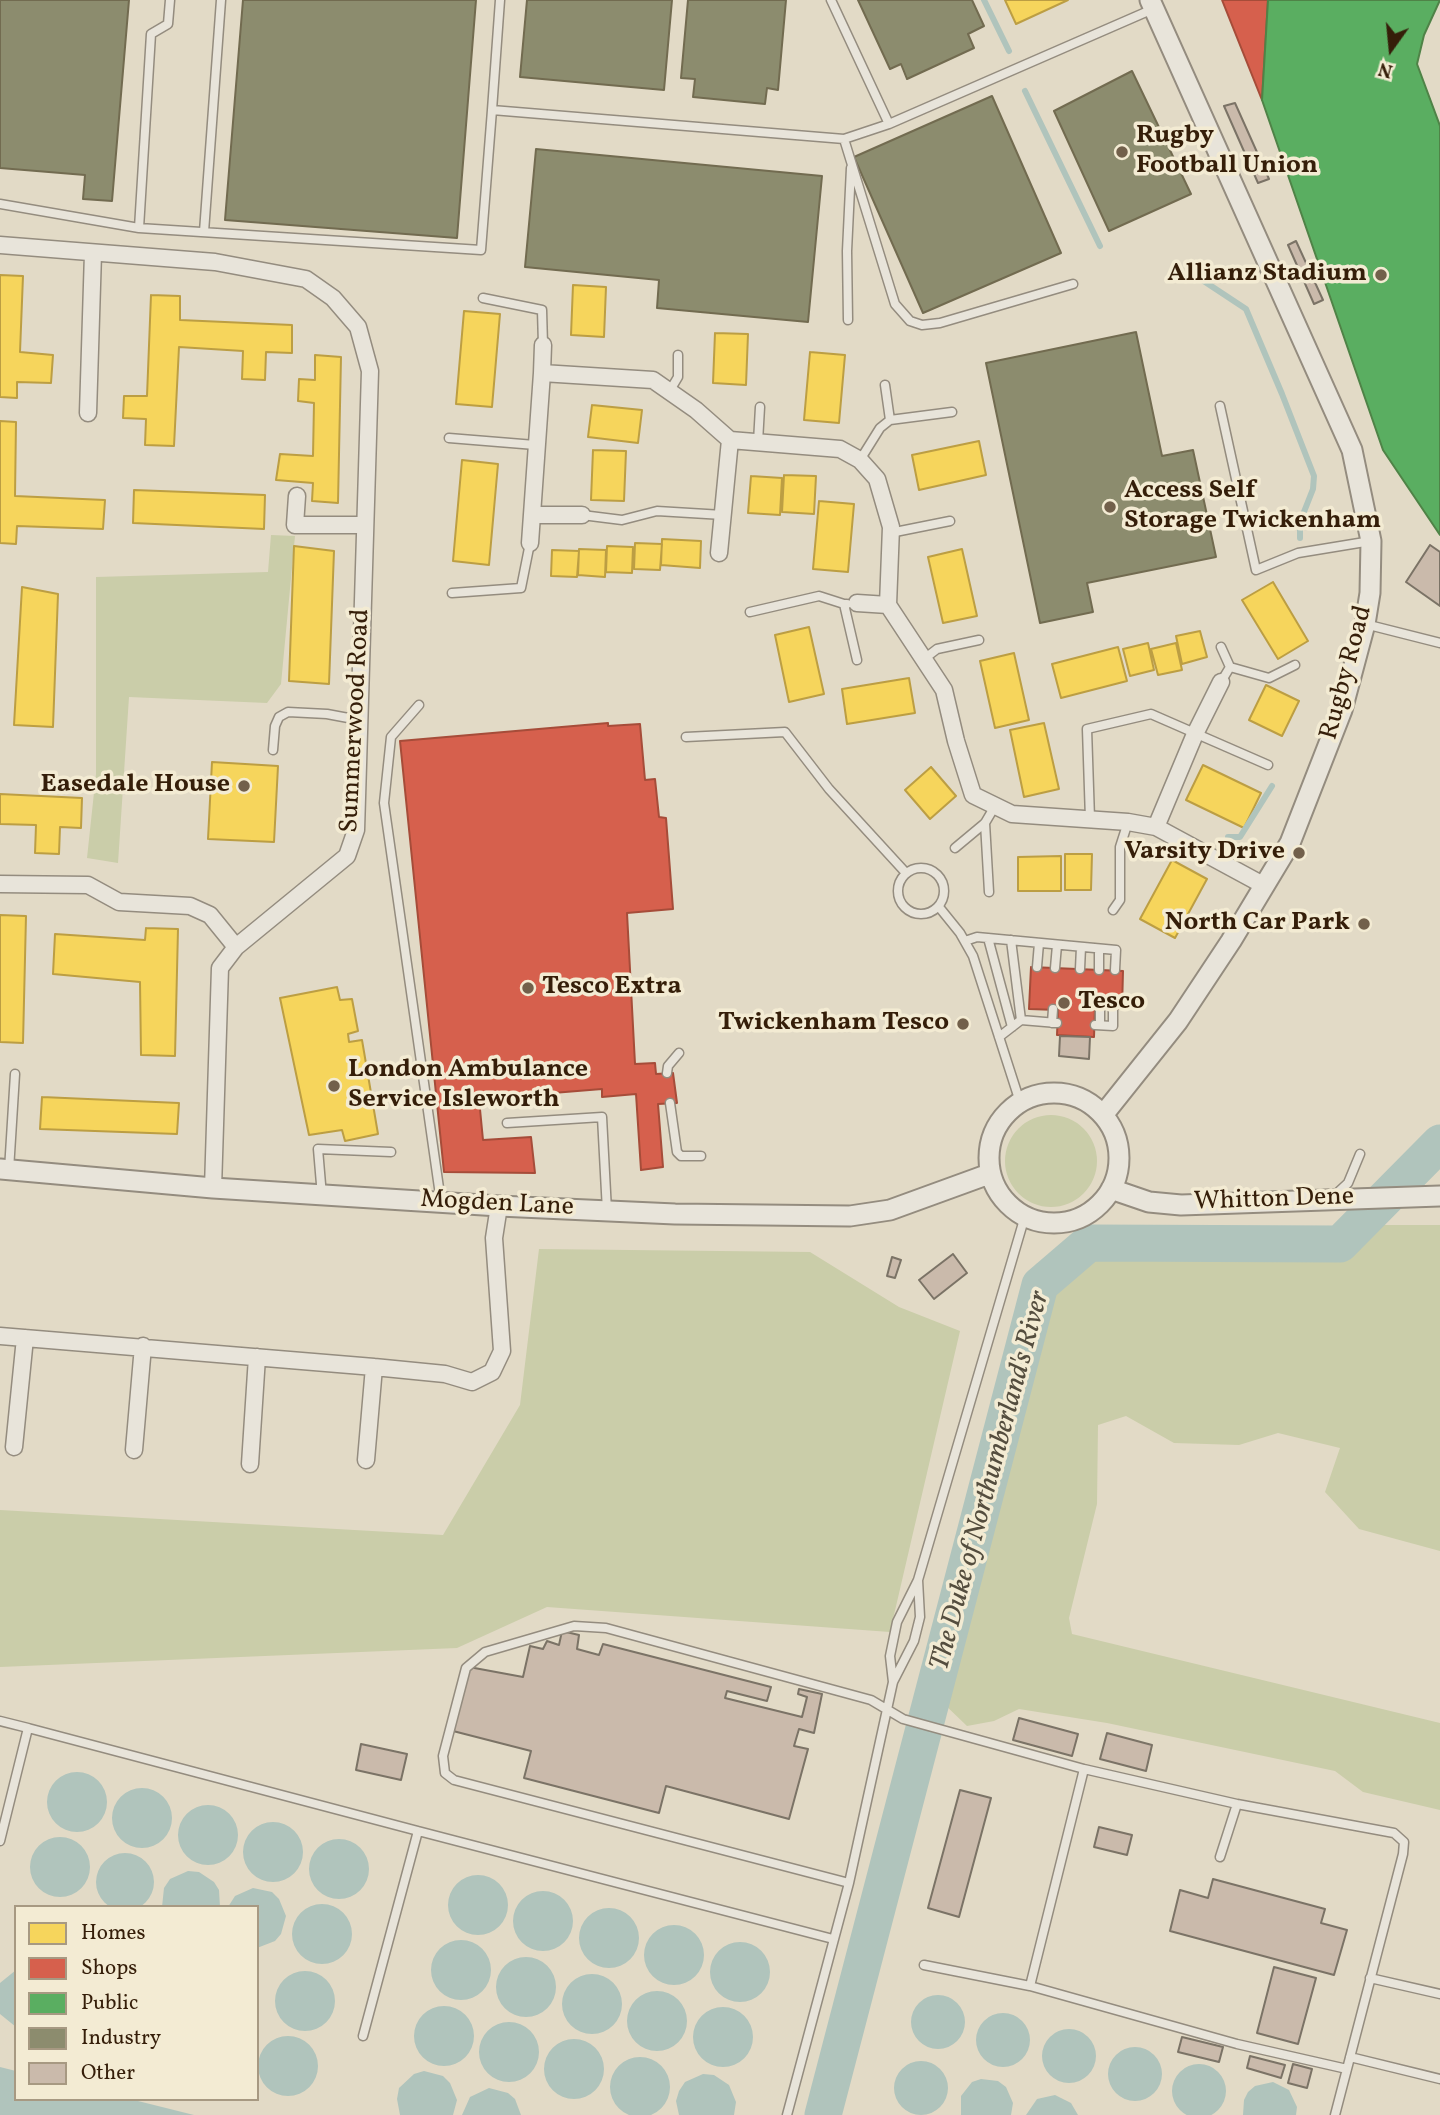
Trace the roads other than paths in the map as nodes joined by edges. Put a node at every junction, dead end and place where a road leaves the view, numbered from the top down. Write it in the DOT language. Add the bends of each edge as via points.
graph roads {
  1 [pos="170,0"];
  2 [pos="221,0"];
  3 [pos="500,0"];
  4 [pos="831,0"];
  5 [pos="1152,4"];
  6 [pos="492,110"];
  7 [pos="888,124"];
  8 [pos="844,139"];
  9 [pos="851,162"];
  10 [pos="0,204"];
  11 [pos="139,228"];
  12 [pos="204,232"];
  13 [pos="0,245"];
  14 [pos="93,253"];
  15 [pos="1073,284"];
  16 [pos="483,298"];
  17 [pos="848,320"];
  18 [pos="543,345"];
  19 [pos="678,355"];
  20 [pos="542,373"];
  21 [pos="885,385"];
  22 [pos="669,392"];
  23 [pos="760,407"];
  24 [pos="1220,407"];
  25 [pos="953,412"];
  26 [pos="88,413"];
  27 [pos="890,420"];
  28 [pos="449,438"];
  29 [pos="730,440"];
  30 [pos="758,442"];
  31 [pos="536,445"];
  32 [pos="860,460"];
  33 [pos="297,496"];
  34 [pos="533,515"];
  35 [pos="582,515"];
  36 [pos="723,515"];
  37 [pos="950,521"];
  38 [pos="365,526"];
  39 [pos="890,533"];
  40 [pos="1371,541"];
  41 [pos="530,543"];
  42 [pos="719,552"];
  43 [pos="453,593"];
  44 [pos="850,603"];
  45 [pos="888,605"];
  46 [pos="750,612"];
  47 [pos="1366,624"];
  48 [pos="979,640"];
  49 [pos="1440,643"];
  50 [pos="1221,647"];
  51 [pos="924,659"];
  52 [pos="857,660"];
  53 [pos="1295,665"];
  54 [pos="1230,667"];
  55 [pos="1221,682"];
  56 [pos="419,705"];
  57 [pos="359,720"];
  58 [pos="1195,734"];
  59 [pos="686,737"];
  60 [pos="273,750"];
  61 [pos="1268,765"];
  62 [pos="995,806"];
  63 [pos="1090,819"];
  64 [pos="1128,821"];
  65 [pos="985,823"];
  66 [pos="1156,827"];
  67 [pos="955,848"];
  68 [pos="906,873"];
  69 [pos="0,884"];
  70 [pos="1265,886"];
  71 [pos="989,892"];
  72 [pos="939,907"];
  73 [pos="1113,910"];
  74 [pos="988,938"];
  75 [pos="1012,940"];
  76 [pos="965,941"];
  77 [pos="1039,943"];
  78 [pos="1056,945"];
  79 [pos="236,947"];
  80 [pos="1081,947"];
  81 [pos="1099,949"];
  82 [pos="1037,967"];
  83 [pos="1055,968"];
  84 [pos="1080,969"];
  85 [pos="1099,970"];
  86 [pos="1115,970"];
  87 [pos="1035,1009"];
  88 [pos="1053,1009"];
  89 [pos="1100,1009"];
  90 [pos="1113,1009"];
  91 [pos="1021,1020"];
  92 [pos="1035,1021"];
  93 [pos="1012,1027"];
  94 [pos="999,1037"];
  95 [pos="679,1053"];
  96 [pos="667,1073"];
  97 [pos="15,1074"];
  98 [pos="1020,1102"];
  99 [pos="670,1103"];
  100 [pos="1103,1115"];
  101 [pos="508,1123"];
  102 [pos="391,1152"];
  103 [pos="1360,1154"];
  104 [pos="701,1156"];
  105 [pos="5,1170"];
  106 [pos="989,1174"];
  107 [pos="213,1188"];
  108 [pos="1111,1189"];
  109 [pos="321,1196"];
  110 [pos="1440,1196"];
  111 [pos="1340,1198"];
  112 [pos="441,1203"];
  113 [pos="499,1206"];
  114 [pos="607,1211"];
  115 [pos="1025,1216"];
  116 [pos="0,1336"];
  117 [pos="25,1338"];
  118 [pos="143,1346"];
  119 [pos="257,1357"];
  120 [pos="374,1367"];
  121 [pos="14,1447"];
  122 [pos="134,1450"];
  123 [pos="366,1460"];
  124 [pos="250,1464"];
  125 [pos="918,1580"];
  126 [pos="893,1682"];
  127 [pos="888,1713"];
  128 [pos="0,1721"];
  129 [pos="29,1728"];
  130 [pos="1084,1769"];
  131 [pos="1237,1804"];
  132 [pos="418,1831"];
  133 [pos="0,1841"];
  134 [pos="1220,1857"];
  135 [pos="849,1883"];
  136 [pos="833,1939"];
  137 [pos="924,1965"];
  138 [pos="1370,1978"];
  139 [pos="1030,1986"];
  140 [pos="1440,1994"];
  141 [pos="363,2036"];
  142 [pos="1350,2057"];
  143 [pos="1347,2069"];
  144 [pos="1440,2080"];
  145 [pos="787,2115"];
  146 [pos="1335,2115"];
  1 -- 11 [label="lane" via="167,24 151,34"];
  2 -- 12 [label="lane"];
  3 -- 6 [label="lane"];
  4 -- 7 [label="lane"];
  5 -- 7 [label="lane"];
  5 -- 40 [label="street, Rugby Road" via="1352,450"];
  6 -- 8 [label="lane"];
  6 -- 12 [label="lane" via="481,250"];
  7 -- 8 [label="lane"];
  8 -- 9 [label="lane"];
  9 -- 15 [label="lane" via="895,304 910,321 940,323"];
  9 -- 17 [label="lane"];
  10 -- 11 [label="lane"];
  11 -- 12 [label="lane"];
  13 -- 14 [label="street, Summerwood Road"];
  14 -- 26 [label="street"];
  14 -- 38 [label="street, Summerwood Road" via="215,262 280,274 306,279 333,298 358,327 370,371"];
  16 -- 18 [label="lane" via="542,310"];
  18 -- 20 [label="street"];
  19 -- 22 [label="lane" via="678,377"];
  20 -- 22 [label="street" via="653,380"];
  20 -- 31 [label="street"];
  21 -- 27 [label="lane"];
  22 -- 29 [label="street"];
  23 -- 30 [label="lane"];
  24 -- 40 [label="lane" via="1256,570 1298,553"];
  25 -- 27 [label="lane"];
  27 -- 32 [label="lane"];
  28 -- 31 [label="lane"];
  29 -- 30 [label="street"];
  29 -- 36 [label="street"];
  30 -- 32 [label="street" via="840,449"];
  31 -- 34 [label="street"];
  32 -- 39 [label="street" via="877,480"];
  33 -- 38 [label="street" via="295,525"];
  34 -- 35 [label="street"];
  34 -- 41 [label="street"];
  35 -- 36 [label="lane" via="622,520 657,510"];
  36 -- 42 [label="street"];
  37 -- 39 [label="lane"];
  38 -- 57 [label="street, Summerwood Road"];
  39 -- 45 [label="street"];
  40 -- 47 [label="street, Rugby Road"];
  41 -- 43 [label="lane" via="521,588"];
  44 -- 45 [label="street"];
  44 -- 46 [label="lane" via="819,596"];
  44 -- 52 [label="lane"];
  45 -- 51 [label="street"];
  47 -- 49 [label="lane"];
  47 -- 70 [label="street, Rugby Road" via="1342,710 1311,794 1290,844"];
  48 -- 51 [label="lane" via="937,649"];
  50 -- 54 [label="lane"];
  51 -- 62 [label="street" via="944,690 973,795"];
  53 -- 54 [label="lane" via="1269,678"];
  54 -- 55 [label="lane"];
  55 -- 58 [label="street"];
  56 -- 112 [label="lane" via="391,737 384,803"];
  57 -- 60 [label="lane" via="288,712 275,726"];
  57 -- 79 [label="street, Summerwood Road" via="355,830 347,856"];
  58 -- 61 [label="lane"];
  58 -- 63 [label="lane" via="1151,714 1087,729"];
  58 -- 66 [label="street"];
  59 -- 68 [label="lane" via="785,732 829,789"];
  62 -- 63 [label="street" via="1012,814"];
  62 -- 65 [label="lane"];
  63 -- 64 [label="street"];
  64 -- 66 [label="street"];
  64 -- 73 [label="lane" via="1120,847 1120,900"];
  65 -- 67 [label="lane"];
  65 -- 71 [label="lane"];
  66 -- 70 [label="street"];
  68 -- 72 [label="lane" via="925,868 936,874 943,884"];
  68 -- 72 [label="lane" via="898,884 905,909 929,914"];
  69 -- 79 [label="street" via="88,886 119,902 190,906 210,915"];
  70 -- 100 [label="street, Rugby Road" via="1178,1021"];
  72 -- 76 [label="lane"];
  74 -- 75 [label="lane"];
  74 -- 76 [label="lane"];
  74 -- 93 [label="lane"];
  75 -- 77 [label="lane"];
  75 -- 91 [label="lane"];
  76 -- 94 [label="lane"];
  77 -- 78 [label="lane"];
  77 -- 82 [label="lane"];
  78 -- 80 [label="lane"];
  78 -- 83 [label="lane"];
  79 -- 107 [label="street, Summerwood Road" via="220,968"];
  80 -- 81 [label="lane"];
  80 -- 84 [label="lane"];
  81 -- 85 [label="lane"];
  81 -- 86 [label="lane" via="1116,950"];
  87 -- 92 [label="lane"];
  88 -- 92 [label="lane" via="1055,1023"];
  89 -- 90 [label="lane" via="1097,1025 1113,1026"];
  91 -- 92 [label="lane"];
  91 -- 93 [label="lane"];
  93 -- 94 [label="lane"];
  94 -- 98 [label="lane"];
  95 -- 96 [label="lane"];
  97 -- 105 [label="lane"];
  98 -- 100 [label="street" via="1041,1094 1064,1093"];
  98 -- 106 [label="street" via="1004,1115 994,1132"];
  99 -- 104 [label="lane" via="677,1152"];
  100 -- 108 [label="street" via="1118,1150 1118,1170"];
  101 -- 114 [label="lane" via="602,1117"];
  102 -- 109 [label="lane" via="318,1149"];
  103 -- 111 [label="lane"];
  105 -- 107 [label="street, Mogden Lane"];
  106 -- 114 [label="street, Mogden Lane" via="890,1210 850,1216"];
  106 -- 115 [label="street" via="998,1191"];
  107 -- 109 [label="street, Mogden Lane"];
  108 -- 111 [label="street, Whitton Dene" via="1149,1202 1181,1205"];
  108 -- 115 [label="street" via="1084,1215 1066,1221"];
  109 -- 112 [label="street, Mogden Lane"];
  110 -- 111 [label="street, Whitton Dene"];
  112 -- 113 [label="street, Mogden Lane"];
  113 -- 114 [label="street, Mogden Lane"];
  113 -- 120 [label="street" via="494,1238 502,1350 492,1372 472,1382 445,1374"];
  115 -- 125 [label="lane"];
  116 -- 117 [label="street"];
  117 -- 118 [label="street"];
  117 -- 121 [label="street"];
  118 -- 119 [label="street"];
  118 -- 122 [label="street"];
  119 -- 120 [label="street"];
  119 -- 124 [label="street"];
  120 -- 123 [label="street"];
  125 -- 126 [label="lane" via="897,1622 890,1656"];
  125 -- 126 [label="lane" via="920,1617 914,1641"];
  126 -- 127 [label="lane"];
  127 -- 130 [label="lane"];
  127 -- 135 [label="lane"];
  127 -- 135 [label="lane" via="871,1700 606,1629 575,1626 485,1652 466,1668 443,1756 445,1773 454,1780"];
  128 -- 129 [label="lane"];
  129 -- 132 [label="lane"];
  129 -- 133 [label="lane"];
  130 -- 131 [label="lane"];
  130 -- 139 [label="lane"];
  131 -- 134 [label="lane"];
  131 -- 138 [label="lane" via="1394,1833 1404,1842"];
  132 -- 136 [label="lane"];
  132 -- 141 [label="lane"];
  135 -- 136 [label="lane"];
  136 -- 145 [label="lane"];
  137 -- 139 [label="lane"];
  138 -- 140 [label="lane"];
  138 -- 142 [label="lane"];
  139 -- 143 [label="lane" via="1237,2045"];
  142 -- 143 [label="lane"];
  142 -- 144 [label="lane"];
  143 -- 146 [label="lane"];
}
